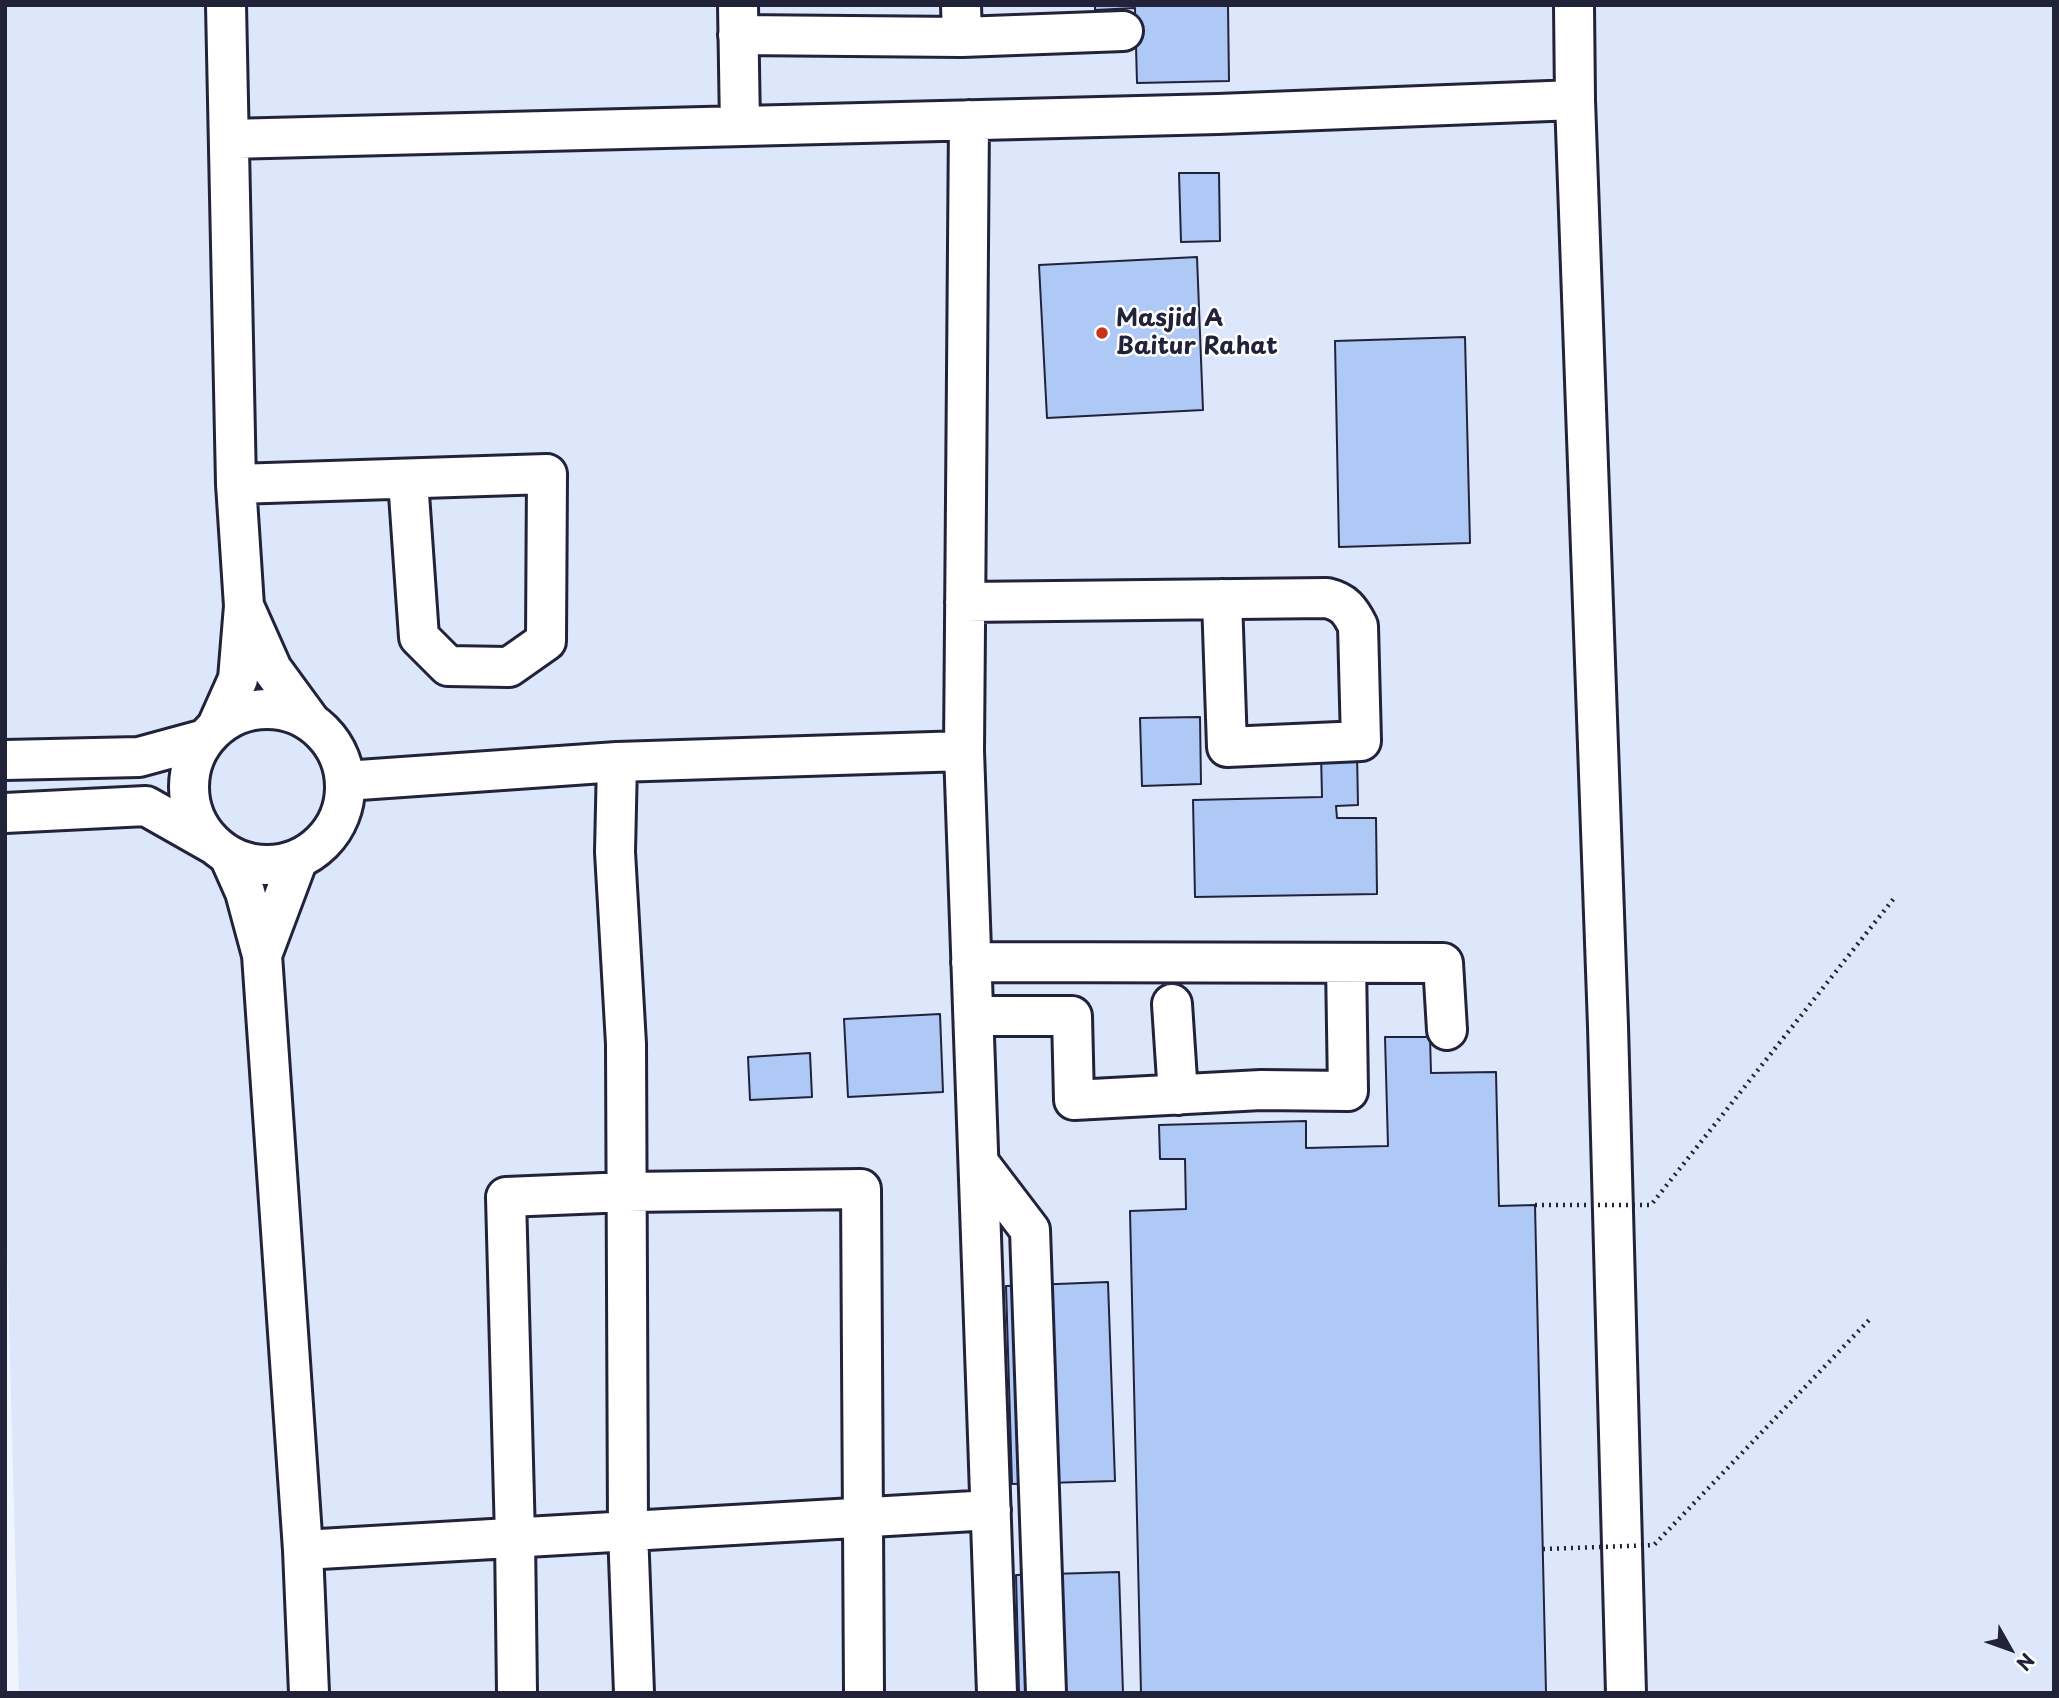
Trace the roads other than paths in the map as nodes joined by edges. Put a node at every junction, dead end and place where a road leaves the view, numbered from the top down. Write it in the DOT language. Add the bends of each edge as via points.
graph roads {
  1 [pos="226,5"];
  2 [pos="1574,5"];
  3 [pos="738,20"];
  4 [pos="962,21"];
  5 [pos="1124,31"];
  6 [pos="1575,100"];
  7 [pos="969,120"];
  8 [pos="740,126"];
  9 [pos="229,139"];
  10 [pos="408,480"];
  11 [pos="236,484"];
  12 [pos="1222,599"];
  13 [pos="965,602"];
  14 [pos="244,606"];
  15 [pos="310,721"];
  16 [pos="211,733"];
  17 [pos="964,751"];
  18 [pos="5,760"];
  19 [pos="617,762"];
  20 [pos="345,781"];
  21 [pos="5,813"];
  22 [pos="222,850"];
  23 [pos="298,859"];
  24 [pos="262,955"];
  25 [pos="971,962"];
  26 [pos="1346,963"];
  27 [pos="1172,1004"];
  28 [pos="974,1016"];
  29 [pos="1447,1030"];
  30 [pos="1178,1095"];
  31 [pos="978,1163"];
  32 [pos="627,1192"];
  33 [pos="991,1510"];
  34 [pos="864,1518"];
  35 [pos="628,1530"];
  36 [pos="515,1537"];
  37 [pos="303,1550"];
  38 [pos="309,1693"];
  39 [pos="517,1693"];
  40 [pos="634,1693"];
  41 [pos="864,1693"];
  42 [pos="997,1693"];
  43 [pos="1046,1693"];
  44 [pos="1626,1693"];
  1 -- 9 [label="main road"];
  2 -- 6 [label="main road"];
  3 -- 4 [label="main road"];
  3 -- 8 [label="main road"];
  4 -- 5 [label="main road"];
  6 -- 7 [label="main road"];
  6 -- 44 [label="main road" via="1608,1012"];
  7 -- 8 [label="main road"];
  7 -- 13 [label="main road"];
  8 -- 9 [label="main road"];
  9 -- 11 [label="main road"];
  10 -- 10 [label="main road" via="547,474 546,641 509,667 448,666 419,637"];
  10 -- 11 [label="main road"];
  11 -- 14 [label="main road"];
  12 -- 12 [label="main road" via="1327,598 1351,611 1358,626 1360,741 1227,747"];
  12 -- 13 [label="main road"];
  13 -- 17 [label="main road"];
  14 -- 15 [label="main road" via="272,669"];
  14 -- 16 [label="main road" via="238,679"];
  15 -- 16 [label="main road" via="288,711 263,708 239,713"];
  15 -- 20 [label="main road" via="328,737 340,757"];
  16 -- 18 [label="main road" via="139,757"];
  16 -- 22 [label="main road" via="192,765 189,794 197,822"];
  17 -- 19 [label="main road"];
  17 -- 25 [label="main road"];
  19 -- 20 [label="main road"];
  19 -- 32 [label="main road" via="615,852 626,1044"];
  20 -- 23 [label="main road" via="343,805 334,827"];
  21 -- 22 [label="main road" via="146,806"];
  22 -- 23 [label="main road" via="252,864"];
  22 -- 24 [label="main road" via="245,892"];
  23 -- 24 [label="main road"];
  24 -- 37 [label="main road"];
  25 -- 26 [label="main road"];
  25 -- 28 [label="main road"];
  26 -- 29 [label="main road" via="1443,963"];
  26 -- 30 [label="main road" via="1348,1090"];
  27 -- 30 [label="main road"];
  28 -- 30 [label="main road" via="1072,1016 1074,1100"];
  28 -- 31 [label="main road"];
  31 -- 33 [label="main road"];
  31 -- 43 [label="main road" via="1030,1230"];
  32 -- 34 [label="main road" via="861,1189"];
  32 -- 35 [label="main road"];
  32 -- 36 [label="main road" via="506,1197"];
  33 -- 34 [label="main road"];
  33 -- 42 [label="main road"];
  34 -- 35 [label="main road"];
  34 -- 41 [label="main road"];
  35 -- 36 [label="main road"];
  35 -- 40 [label="main road"];
  36 -- 37 [label="main road"];
  36 -- 39 [label="main road"];
  37 -- 38 [label="main road"];
}
